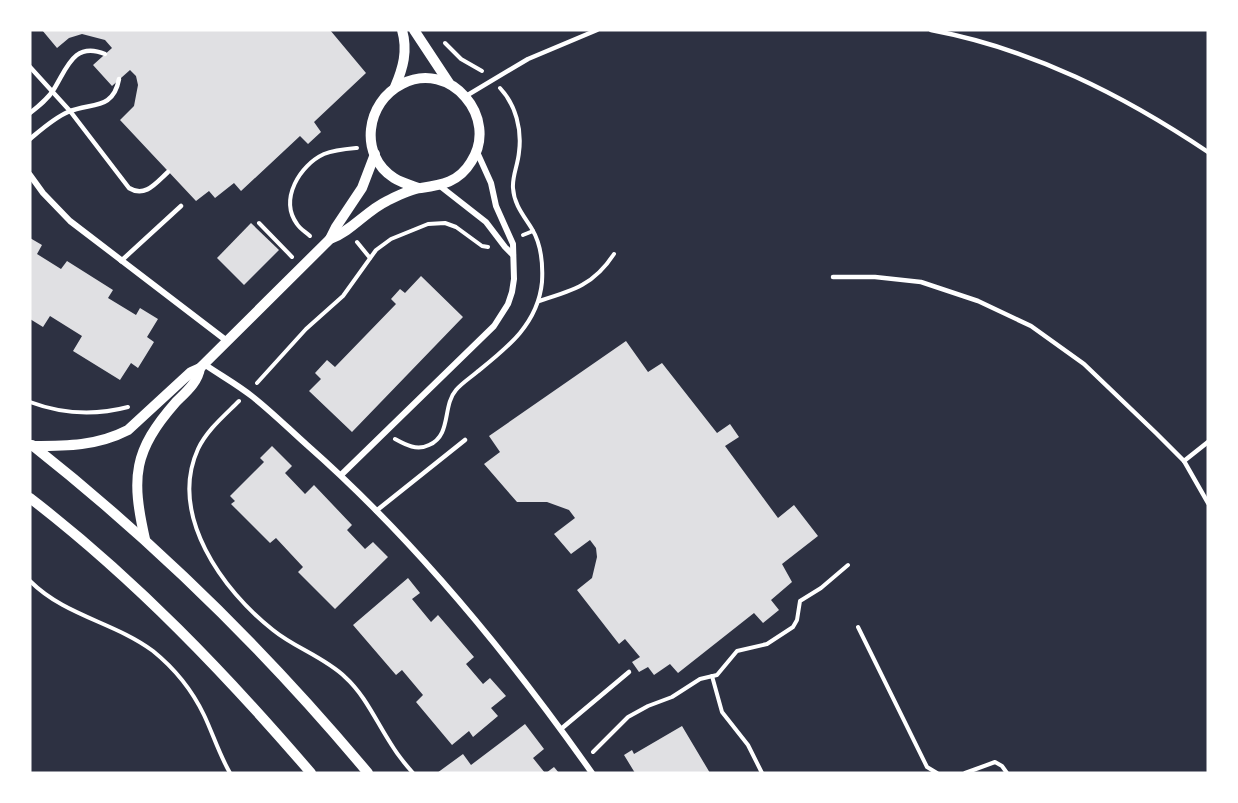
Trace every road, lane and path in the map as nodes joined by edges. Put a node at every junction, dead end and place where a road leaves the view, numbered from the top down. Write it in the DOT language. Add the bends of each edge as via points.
graph roads {
  1 [pos="402,30"];
  2 [pos="414,30"];
  3 [pos="597,30"];
  4 [pos="931,30"];
  5 [pos="442,40"];
  6 [pos="105,54"];
  7 [pos="30,67"];
  8 [pos="119,80"];
  9 [pos="493,80"];
  10 [pos="450,84"];
  11 [pos="394,87"];
  12 [pos="52,92"];
  13 [pos="466,96"];
  14 [pos="70,111"];
  15 [pos="30,112"];
  16 [pos="30,139"];
  17 [pos="357,141"];
  18 [pos="357,148"];
  19 [pos="477,152"];
  20 [pos="1208,152"];
  21 [pos="358,154"];
  22 [pos="375,154"];
  23 [pos="168,172"];
  24 [pos="30,175"];
  25 [pos="440,186"];
  26 [pos="419,188"];
  27 [pos="182,206"];
  28 [pos="259,223"];
  29 [pos="319,231"];
  30 [pos="312,238"];
  31 [pos="330,239"];
  32 [pos="305,244"];
  33 [pos="299,251"];
  34 [pos="614,254"];
  35 [pos="513,255"];
  36 [pos="121,261"];
  37 [pos="833,277"];
  38 [pos="538,302"];
  39 [pos="227,341"];
  40 [pos="202,366"];
  41 [pos="30,402"];
  42 [pos="133,406"];
  43 [pos="384,433"];
  44 [pos="465,440"];
  45 [pos="1208,442"];
  46 [pos="31,445"];
  47 [pos="1184,461"];
  48 [pos="341,475"];
  49 [pos="30,498"];
  50 [pos="1208,503"];
  51 [pos="376,511"];
  52 [pos="145,540"];
  53 [pos="848,565"];
  54 [pos="30,582"];
  55 [pos="858,627"];
  56 [pos="629,672"];
  57 [pos="712,676"];
  58 [pos="561,729"];
  59 [pos="584,761"];
  60 [pos="230,773"];
  61 [pos="311,773"];
  62 [pos="368,773"];
  63 [pos="592,773"];
  64 [pos="762,773"];
  65 [pos="937,773"];
  66 [pos="965,773"];
  67 [pos="1007,773"];
  1 -- 11 [label="street" via="406,45 404,63"];
  2 -- 10 [label="street"];
  3 -- 9 [label="lane" via="528,59"];
  4 -- 20 [label="lane" via="1010,50 1062,70 1103,89"];
  5 -- 9 [label="path" via="461,59"];
  6 -- 12 [label="lane" via="90,50 76,55"];
  7 -- 12 [label="lane"];
  8 -- 14 [label="lane" via="114,94 103,103"];
  9 -- 13 [label="lane"];
  9 -- 38 [label="path" via="504,92 518,122 519,154 513,190 540,248"];
  10 -- 11 [label="street" via="421,78"];
  10 -- 13 [label="street"];
  11 -- 22 [label="street" via="375,110 370,139"];
  12 -- 14 [label="lane"];
  12 -- 15 [label="lane"];
  13 -- 19 [label="street" via="478,118"];
  14 -- 16 [label="lane"];
  14 -- 23 [label="lane" via="129,188 138,192 148,189"];
  17 -- 18 [label="path"];
  18 -- 21 [label="path"];
  18 -- 30 [label="path" via="323,155 298,178 290,208 298,225"];
  19 -- 25 [label="street" via="462,174"];
  19 -- 35 [label="street" via="512,239"];
  22 -- 26 [label="street" via="392,177"];
  22 -- 31 [label="street" via="362,188"];
  24 -- 36 [label="street" via="70,221"];
  25 -- 26 [label="street"];
  25 -- 35 [label="street" via="486,222"];
  26 -- 31 [label="street" via="380,204"];
  27 -- 36 [label="lane"];
  28 -- 33 [label="path" via="292,257"];
  29 -- 30 [label="path"];
  30 -- 32 [label="path"];
  31 -- 39 [label="street"];
  34 -- 38 [label="path" via="584,285"];
  35 -- 43 [label="street" via="512,292 502,316"];
  36 -- 39 [label="street"];
  37 -- 47 [label="lane" via="921,282 978,301 1031,326 1084,364"];
  38 -- 43 [label="path" via="521,333 454,393 436,441 414,447"];
  39 -- 40 [label="street"];
  40 -- 46 [label="street" via="117,436 84,445"];
  40 -- 48 [label="street" via="253,397"];
  40 -- 52 [label="street" via="195,381 155,428 141,457 136,493"];
  41 -- 42 [label="path" via="81,413"];
  43 -- 48 [label="street"];
  44 -- 51 [label="lane"];
  45 -- 47 [label="lane"];
  46 -- 52 [label="street"];
  47 -- 50 [label="lane"];
  48 -- 51 [label="street"];
  49 -- 61 [label="street" via="158,609"];
  51 -- 58 [label="street" via="474,619"];
  52 -- 62 [label="street" via="294,686"];
  53 -- 57 [label="path" via="800,601 793,627 766,644 736,651 720,672"];
  54 -- 60 [label="path" via="54,601 138,641 166,662 194,696"];
  55 -- 65 [label="path" via="927,767"];
  56 -- 58 [label="lane"];
  57 -- 59 [label="path" via="628,717"];
  57 -- 64 [label="path" via="722,712 748,745"];
  58 -- 59 [label="street"];
  59 -- 63 [label="street"];
  66 -- 67 [label="path" via="995,762"];
}
